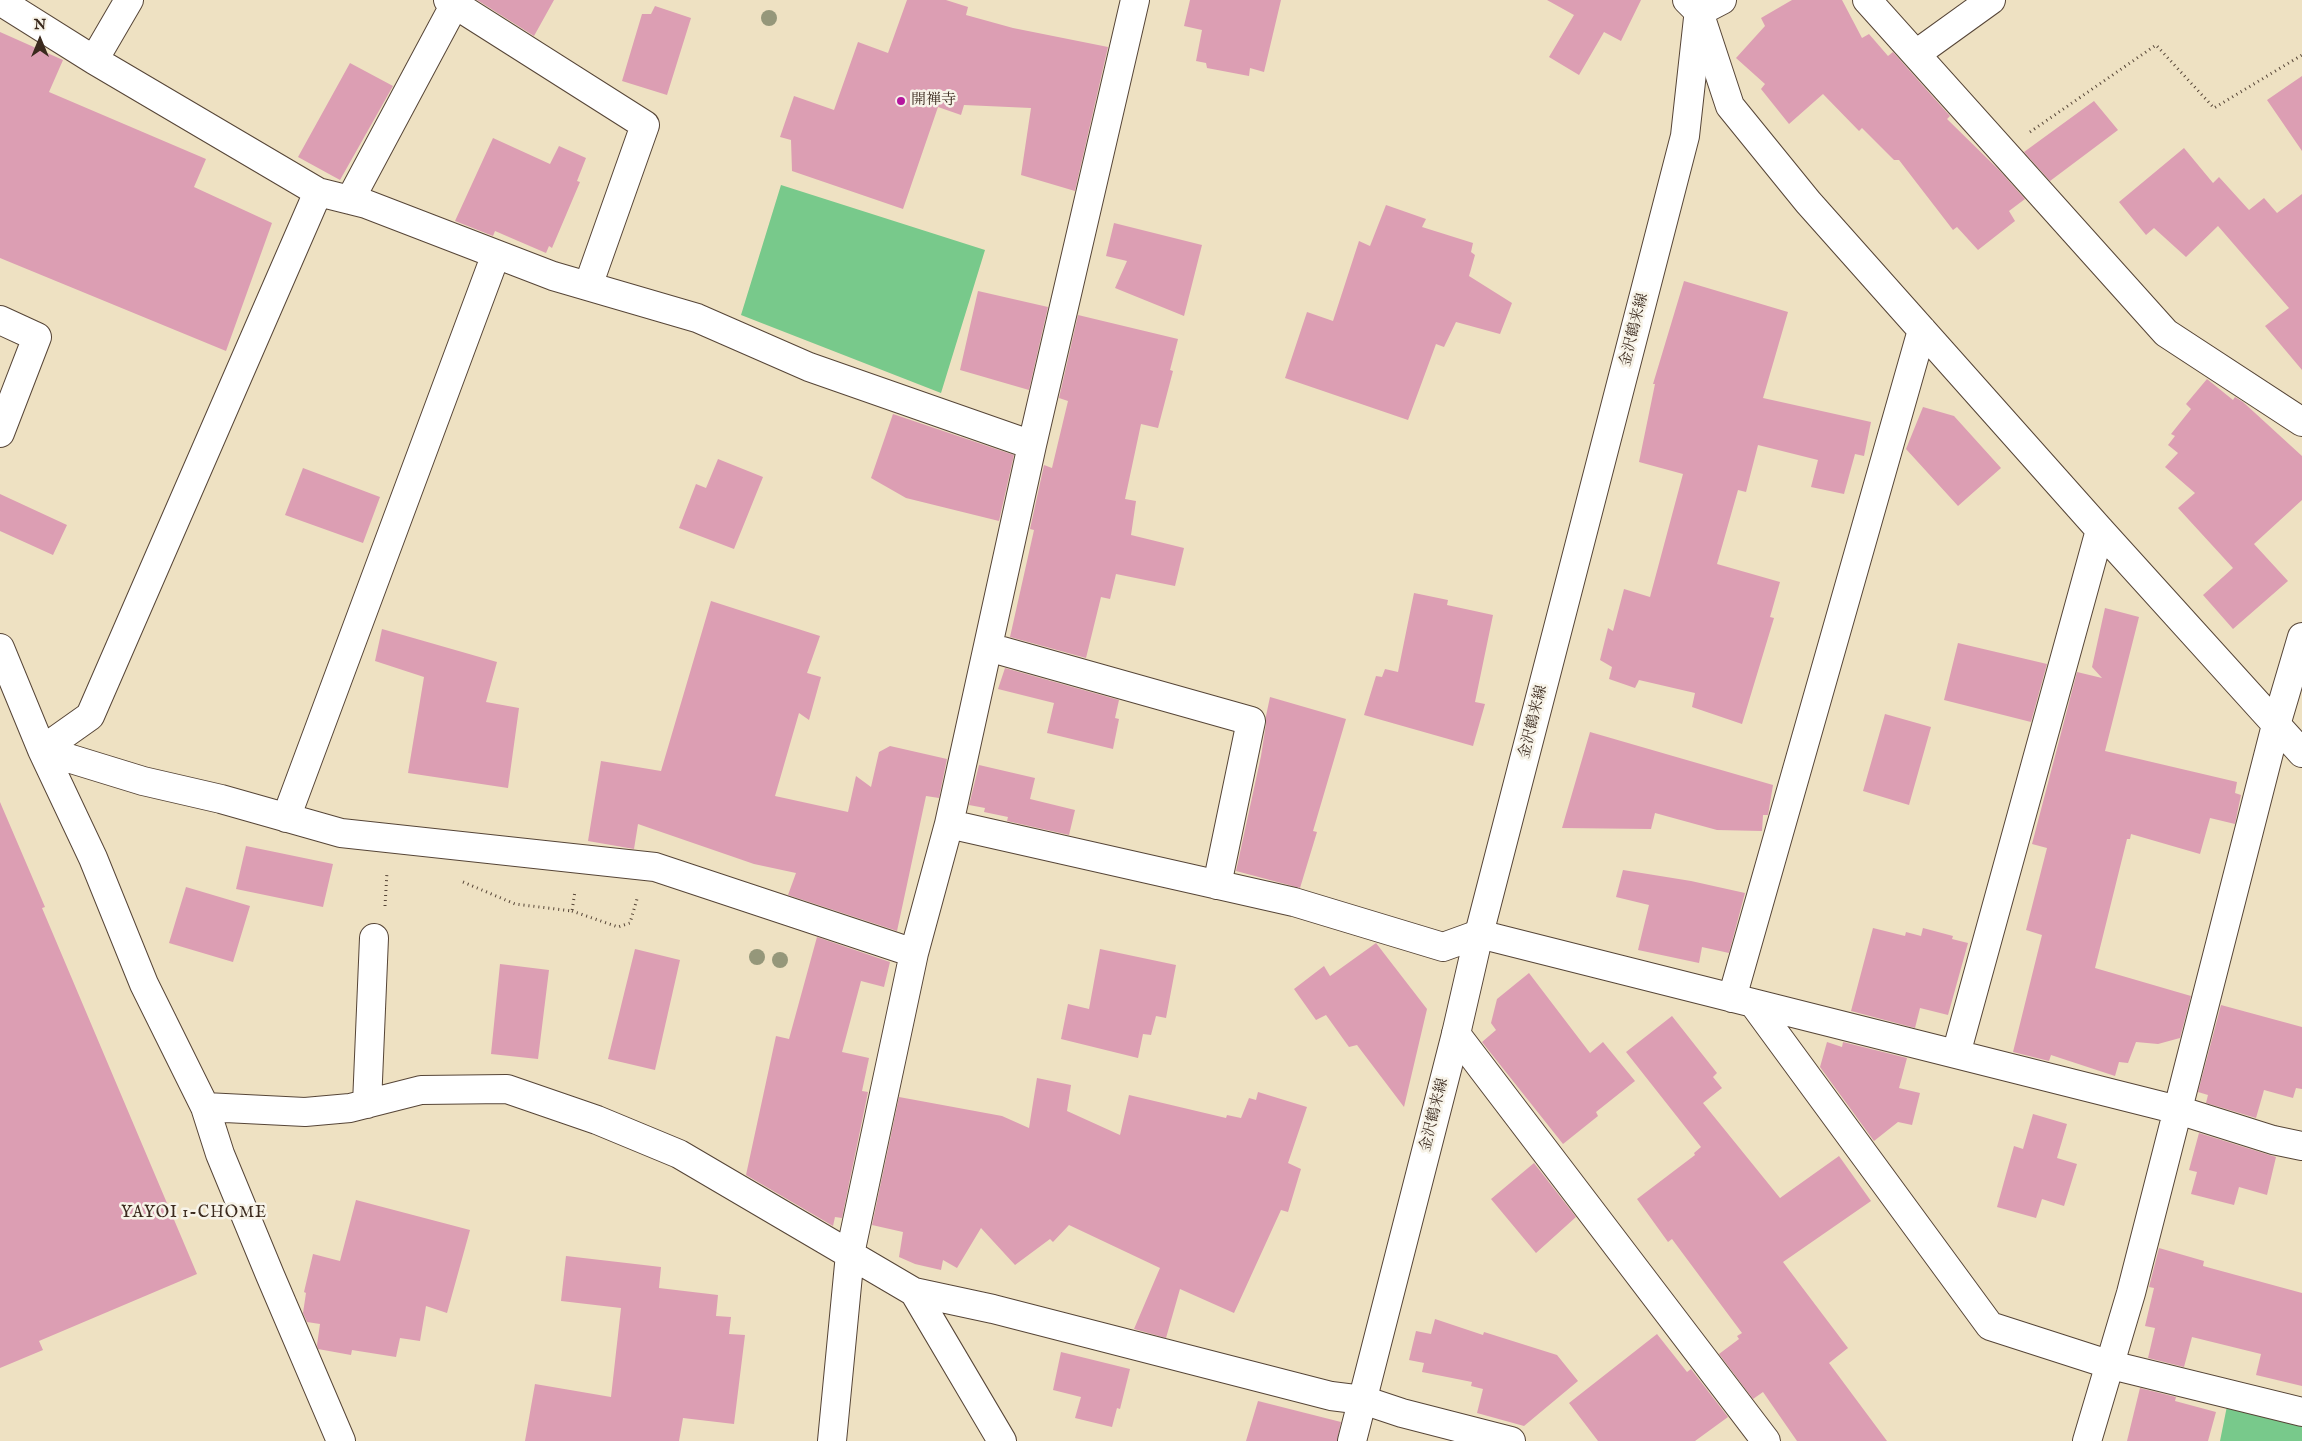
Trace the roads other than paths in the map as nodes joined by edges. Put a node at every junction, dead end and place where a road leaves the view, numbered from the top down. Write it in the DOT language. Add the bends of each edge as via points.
graph roads {
  1 [pos="129,0"];
  2 [pos="1135,0"];
  3 [pos="1867,0"];
  4 [pos="1991,0"];
  5 [pos="453,1"];
  6 [pos="1702,3"];
  7 [pos="1,5"];
  8 [pos="1916,54"];
  9 [pos="94,60"];
  10 [pos="318,192"];
  11 [pos="350,200"];
  12 [pos="496,254"];
  13 [pos="588,286"];
  14 [pos="0,320"];
  15 [pos="1922,330"];
  16 [pos="2302,422"];
  17 [pos="0,433"];
  18 [pos="1032,444"];
  19 [pos="2100,530"];
  20 [pos="2302,637"];
  21 [pos="988,647"];
  22 [pos="0,648"];
  23 [pos="2276,724"];
  24 [pos="42,750"];
  25 [pos="2302,753"];
  26 [pos="286,818"];
  27 [pos="949,824"];
  28 [pos="1217,885"];
  29 [pos="1479,934"];
  30 [pos="374,938"];
  31 [pos="914,953"];
  32 [pos="1743,1001"];
  33 [pos="1456,1034"];
  34 [pos="1956,1054"];
  35 [pos="367,1104"];
  36 [pos="205,1107"];
  37 [pos="2178,1110"];
  38 [pos="2302,1146"];
  39 [pos="850,1254"];
  40 [pos="914,1292"];
  41 [pos="2110,1365"];
  42 [pos="1363,1400"];
  43 [pos="2302,1412"];
  44 [pos="341,1441"];
  45 [pos="832,1441"];
  46 [pos="1002,1441"];
  47 [pos="1352,1441"];
  48 [pos="1511,1441"];
  49 [pos="1766,1441"];
  50 [pos="2087,1441"];
  1 -- 9 [label="street"];
  2 -- 18 [label="street"];
  3 -- 8 [label="street"];
  4 -- 8 [label="street"];
  5 -- 11 [label="street"];
  5 -- 13 [label="street" via="644,125"];
  6 -- 15 [label="street" via="1730,106 1808,202"];
  6 -- 29 [label="street, 金沢鶴来線" via="1685,136"];
  7 -- 9 [label="street"];
  8 -- 16 [label="street" via="2166,333"];
  9 -- 10 [label="street"];
  10 -- 11 [label="street"];
  10 -- 24 [label="street" via="90,716"];
  11 -- 12 [label="street"];
  12 -- 13 [label="street"];
  12 -- 26 [label="street"];
  13 -- 18 [label="street" via="698,318 809,367"];
  14 -- 17 [label="street" via="37,337"];
  15 -- 19 [label="street"];
  15 -- 32 [label="street"];
  18 -- 21 [label="street"];
  19 -- 23 [label="street"];
  19 -- 34 [label="street"];
  20 -- 23 [label="street"];
  21 -- 27 [label="street"];
  21 -- 28 [label="street" via="1251,721"];
  22 -- 24 [label="street"];
  23 -- 25 [label="street"];
  23 -- 37 [label="street"];
  24 -- 26 [label="street" via="143,781"];
  24 -- 36 [label="street" via="93,858 144,984"];
  26 -- 31 [label="street" via="341,833 655,867"];
  27 -- 28 [label="street"];
  27 -- 31 [label="street"];
  28 -- 29 [label="street" via="1294,902 1443,947"];
  29 -- 32 [label="street"];
  29 -- 33 [label="street, 金沢鶴来線"];
  30 -- 35 [label="street"];
  31 -- 39 [label="street"];
  32 -- 34 [label="street"];
  32 -- 41 [label="street" via="1990,1326"];
  33 -- 42 [label="street, 金沢鶴来線"];
  33 -- 49 [label="street"];
  34 -- 37 [label="street"];
  35 -- 36 [label="street" via="305,1112"];
  35 -- 39 [label="street" via="421,1090 507,1089 597,1120 679,1154"];
  36 -- 44 [label="street" via="234,1189"];
  37 -- 38 [label="street"];
  37 -- 41 [label="street"];
  39 -- 40 [label="street"];
  39 -- 45 [label="street"];
  40 -- 42 [label="street" via="993,1309 1332,1396"];
  40 -- 46 [label="street"];
  41 -- 43 [label="street"];
  41 -- 50 [label="street"];
  42 -- 47 [label="street, 金沢鶴来線"];
  42 -- 48 [label="street"];
}
